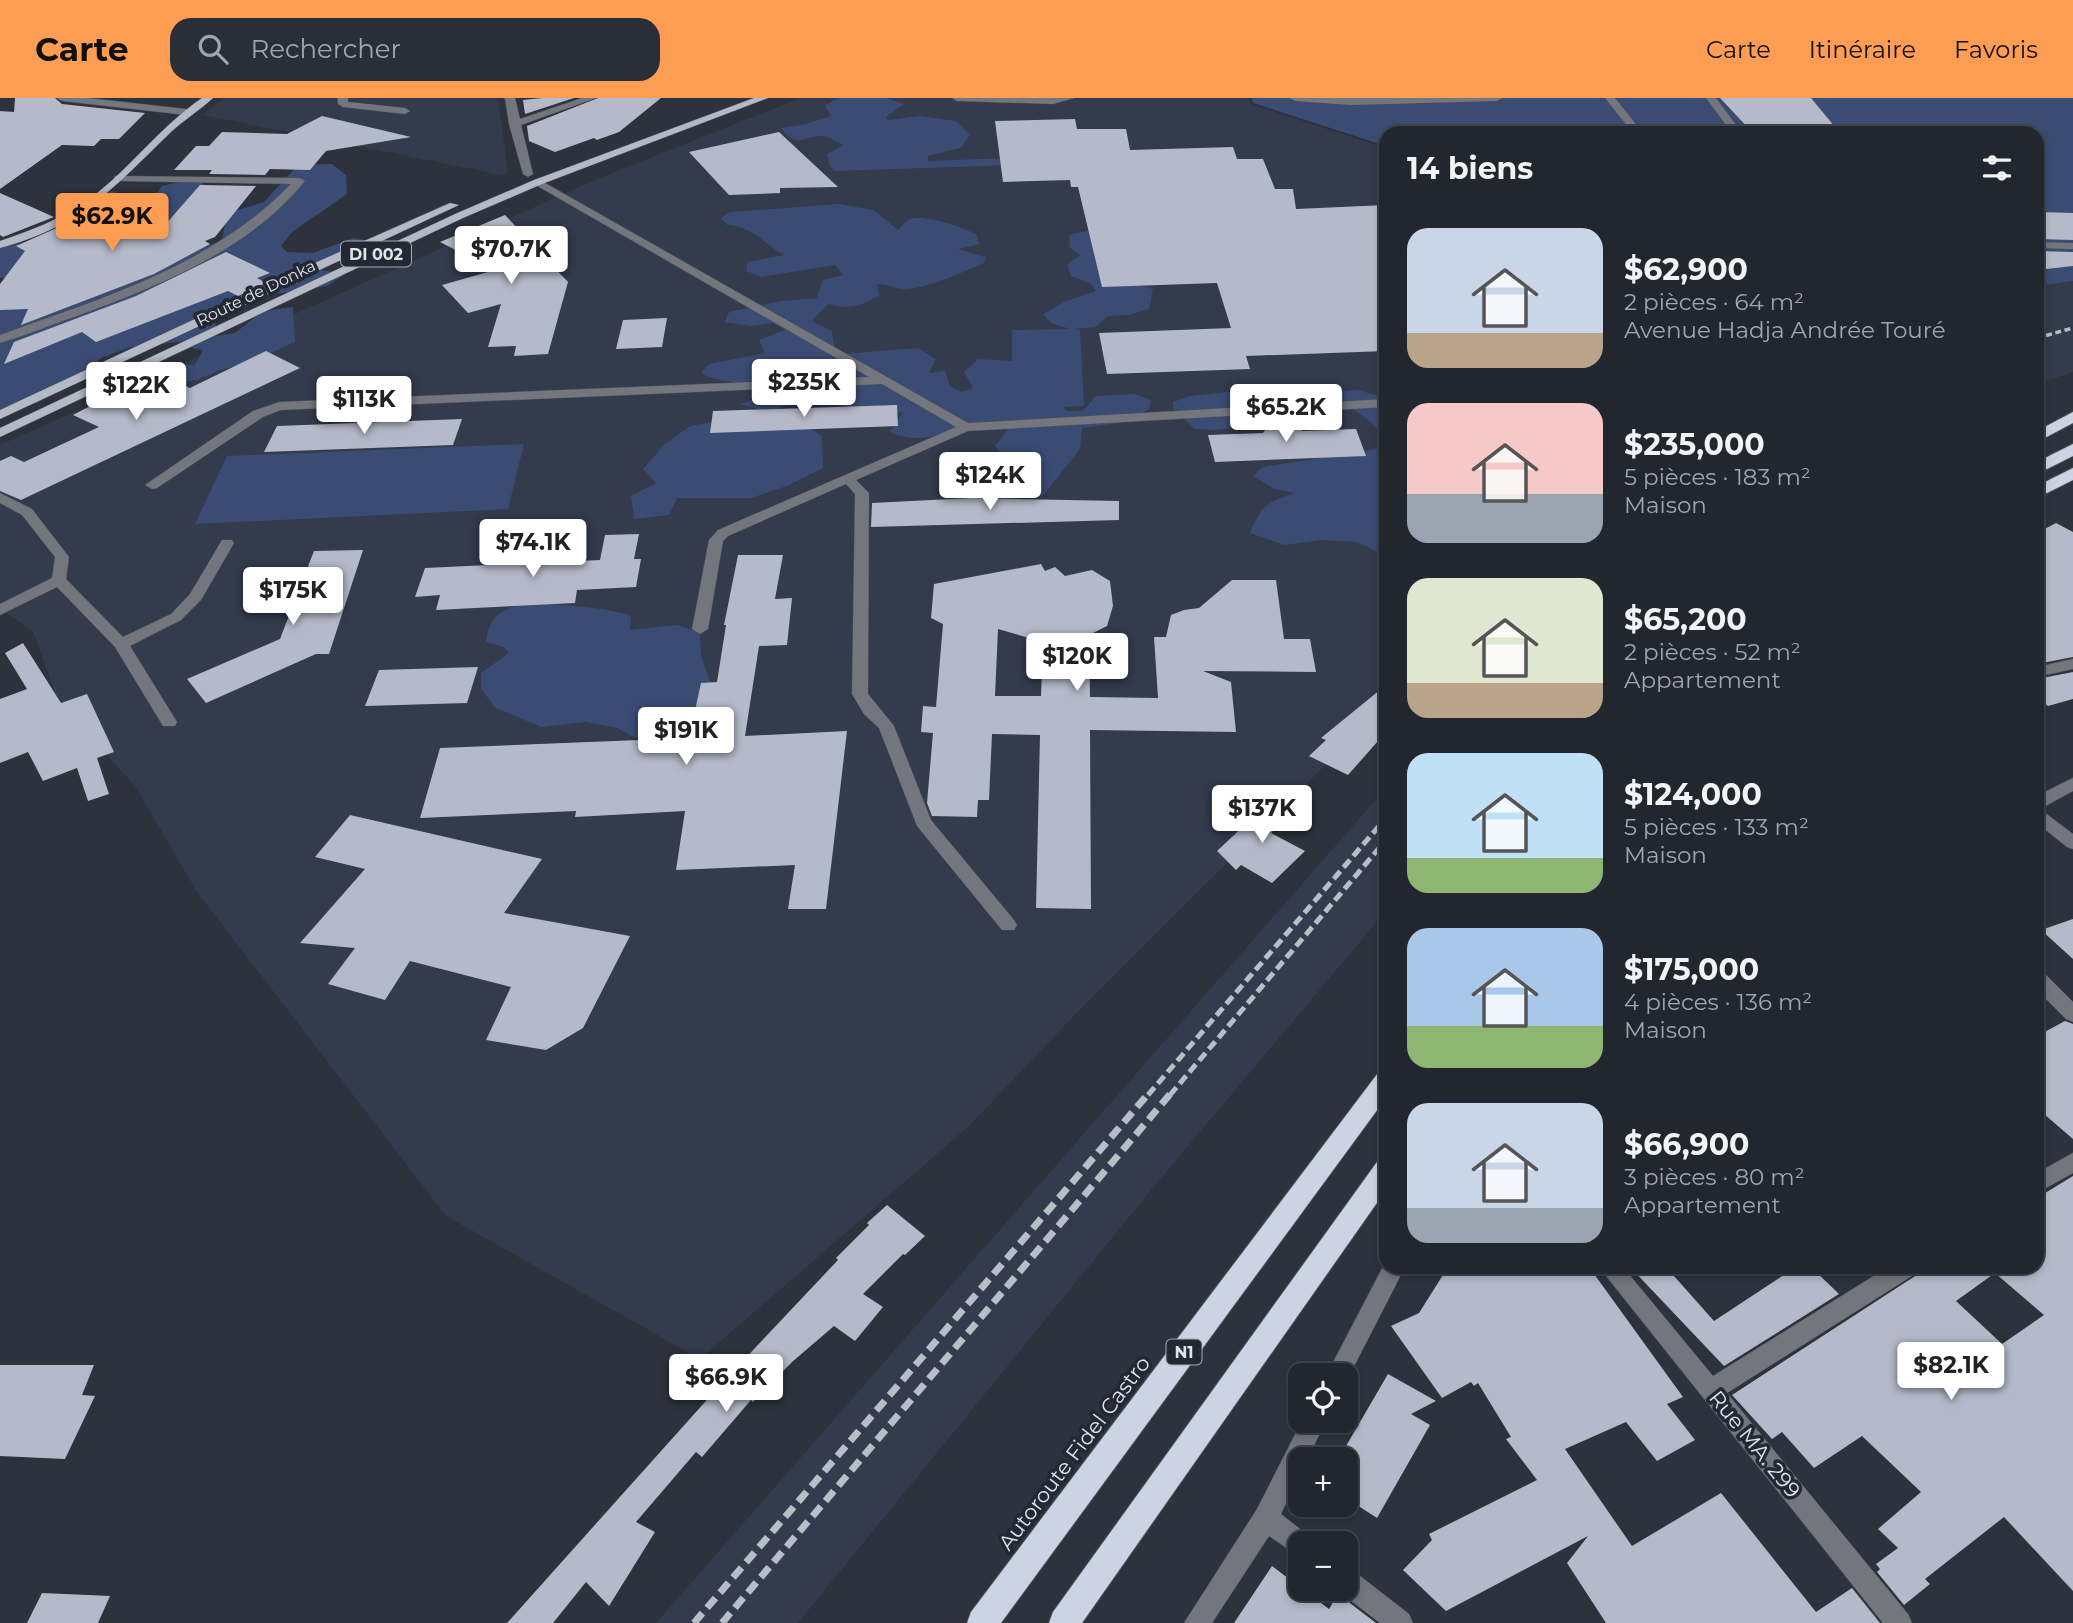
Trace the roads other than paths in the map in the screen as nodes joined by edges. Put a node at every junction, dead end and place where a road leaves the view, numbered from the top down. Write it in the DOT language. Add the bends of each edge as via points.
graph roads {
  1 [pos="62,98"];
  2 [pos="208,98"];
  3 [pos="343,98"];
  4 [pos="510,98"];
  5 [pos="591,98"];
  6 [pos="732,98"];
  7 [pos="763,98"];
  8 [pos="957,98"];
  9 [pos="1295,98"];
  10 [pos="1497,98"];
  11 [pos="1610,98"];
  12 [pos="1711,98"];
  13 [pos="1067,99"];
  14 [pos="405,111"];
  15 [pos="186,112"];
  16 [pos="514,124"];
  17 [pos="1632,126"];
  18 [pos="1732,126"];
  19 [pos="119,178"];
  20 [pos="533,178"];
  21 [pos="0,245"];
  22 [pos="2044,245"];
  23 [pos="2073,246"];
  24 [pos="0,339"];
  25 [pos="884,380"];
  26 [pos="1379,403"];
  27 [pos="0,415"];
  28 [pos="2073,417"];
  29 [pos="966,426"];
  30 [pos="0,433"];
  31 [pos="2044,433"];
  32 [pos="2073,449"];
  33 [pos="2044,465"];
  34 [pos="2073,473"];
  35 [pos="847,478"];
  36 [pos="152,485"];
  37 [pos="2044,489"];
  38 [pos="0,497"];
  39 [pos="227,542"];
  40 [pos="59,580"];
  41 [pos="0,610"];
  42 [pos="700,629"];
  43 [pos="121,644"];
  44 [pos="2073,664"];
  45 [pos="2044,670"];
  46 [pos="169,722"];
  47 [pos="2073,784"];
  48 [pos="2044,800"];
  49 [pos="2044,820"];
  50 [pos="2073,843"];
  51 [pos="1008,925"];
  52 [pos="2044,985"];
  53 [pos="2073,1014"];
  54 [pos="1379,1089"];
  55 [pos="2073,1162"];
  56 [pos="1379,1180"];
  57 [pos="2044,1180"];
  58 [pos="1390,1274"];
  59 [pos="1615,1274"];
  60 [pos="1896,1274"];
  61 [pos="1344,1363"];
  62 [pos="1712,1390"];
  63 [pos="1308,1433"];
  64 [pos="1266,1518"];
  65 [pos="1288,1535"];
  66 [pos="1358,1591"];
  67 [pos="982,1623"];
  68 [pos="1064,1623"];
  69 [pos="1197,1623"];
  70 [pos="1399,1623"];
  71 [pos="1899,1623"];
  1 -- 15 [label="street"];
  2 -- 15 [label="main road"];
  3 -- 14 [label="street" via="343,104"];
  4 -- 16 [label="street"];
  5 -- 16 [label="street"];
  6 -- 20 [label="main road, Route de Donka / DI 002"];
  7 -- 20 [label="main road, Route de Donka / DI 002"];
  8 -- 13 [label="street"];
  9 -- 10 [label="street" via="1352,102"];
  11 -- 17 [label="street"];
  12 -- 18 [label="street"];
  15 -- 19 [label="main road"];
  16 -- 20 [label="street"];
  19 -- 21 [label="main road" via="88,204 44,229"];
  19 -- 24 [label="street" via="300,181 285,199 228,244 148,283"];
  20 -- 25 [label="street"];
  20 -- 27 [label="main road, Route de Donka / DI 002" via="321,264"];
  20 -- 30 [label="main road, Route de Donka / DI 002"];
  22 -- 23 [label="street"];
  25 -- 29 [label="street"];
  25 -- 36 [label="street" via="279,406 258,414"];
  26 -- 29 [label="street"];
  28 -- 31 [label="highway"];
  29 -- 35 [label="street"];
  32 -- 33 [label="highway"];
  34 -- 37 [label="highway"];
  35 -- 42 [label="street" via="716,540"];
  35 -- 51 [label="street" via="862,493 860,694 886,726 923,822"];
  38 -- 40 [label="street" via="27,512 62,557"];
  39 -- 43 [label="street" via="197,597 176,618"];
  40 -- 41 [label="street"];
  40 -- 43 [label="street"];
  43 -- 46 [label="street"];
  44 -- 45 [label="street"];
  47 -- 48 [label="street"];
  49 -- 50 [label="street"];
  52 -- 53 [label="street"];
  54 -- 67 [label="highway, Autoroute Fidel Castro / N1"];
  55 -- 57 [label="street"];
  56 -- 68 [label="highway"];
  58 -- 61 [label="street"];
  59 -- 62 [label="street, Rue MA. 299"];
  60 -- 62 [label="street"];
  62 -- 71 [label="street, Rue MA. 299"];
  63 -- 64 [label="street"];
  64 -- 65 [label="street"];
  64 -- 69 [label="street"];
  66 -- 70 [label="street"];
}
